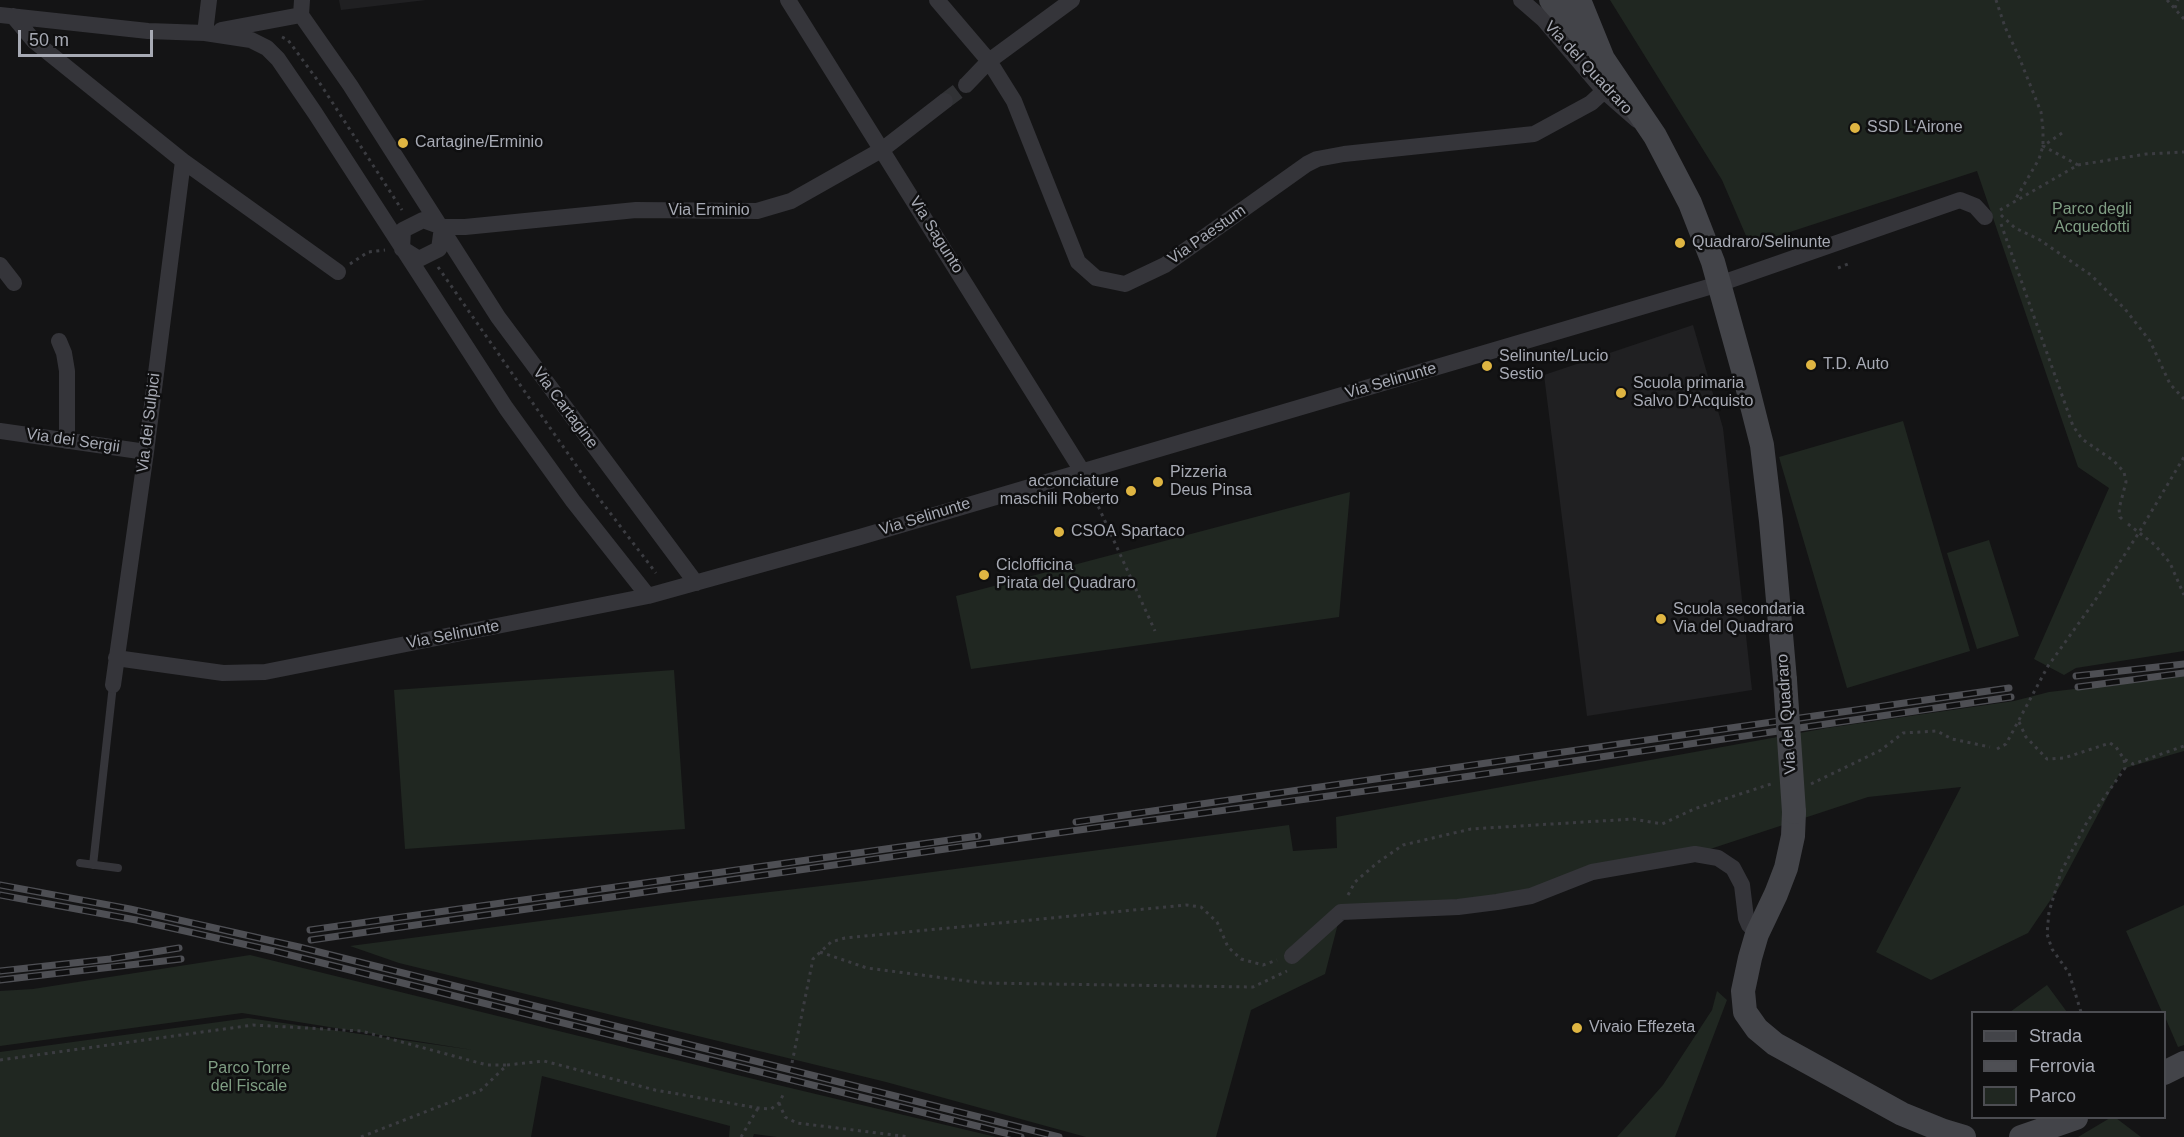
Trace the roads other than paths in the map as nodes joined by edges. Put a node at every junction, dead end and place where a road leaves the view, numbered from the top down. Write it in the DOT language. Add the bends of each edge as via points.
graph roads {
  1 [pos="209,0"];
  2 [pos="788,0"];
  3 [pos="937,0"];
  4 [pos="1072,0"];
  5 [pos="1521,0"];
  6 [pos="1551,0"];
  7 [pos="1579,0"];
  8 [pos="302,8"];
  9 [pos="6,16"];
  10 [pos="205,33"];
  11 [pos="1603,59"];
  12 [pos="989,61"];
  13 [pos="966,85"];
  14 [pos="1611,86"];
  15 [pos="945,101"];
  16 [pos="883,149"];
  17 [pos="183,161"];
  18 [pos="1985,217"];
  19 [pos="442,227"];
  20 [pos="402,249"];
  21 [pos="0,265"];
  22 [pos="338,272"];
  23 [pos="14,283"];
  24 [pos="1719,284"];
  25 [pos="59,341"];
  26 [pos="0,431"];
  27 [pos="67,441"];
  28 [pos="146,452"];
  29 [pos="1082,471"];
  30 [pos="696,583"];
  31 [pos="648,596"];
  32 [pos="116,658"];
  33 [pos="113,685"];
  34 [pos="80,863"];
  35 [pos="93,865"];
  36 [pos="118,868"];
  37 [pos="1757,934"];
  38 [pos="1292,956"];
  39 [pos="2184,1063"];
  40 [pos="2166,1072"];
  41 [pos="2073,1119"];
  42 [pos="1964,1137"];
  43 [pos="2020,1137"];
  1 -- 10 [label="street"];
  2 -- 16 [label="street, Via Sagunto"];
  3 -- 12 [label="street, Via Paestum"];
  4 -- 12 [label="street"];
  5 -- 14 [label="street, Via del Quadraro"];
  6 -- 11 [label="main road, Via del Quadraro"];
  7 -- 11 [label="main road, Via del Quadraro"];
  8 -- 10 [label="street, Via Cartagine"];
  8 -- 19 [label="street, Via Cartagine"];
  9 -- 10 [label="street"];
  9 -- 17 [label="street"];
  10 -- 20 [label="street" via="251,40 263,44 274,55"];
  11 -- 14 [label="main road, Via del Quadraro"];
  12 -- 13 [label="street"];
  12 -- 14 [label="street, Via Paestum" via="1014,100 1078,262 1096,278 1125,284 1165,265 1317,159 1528,135 1591,103"];
  14 -- 24 [label="main road, Via del Quadraro" via="1655,136 1690,203"];
  15 -- 16 [label="street, Via Erminio"];
  16 -- 19 [label="street, Via Erminio" via="791,201 757,211 636,210"];
  16 -- 29 [label="street, Via Sagunto"];
  17 -- 22 [label="street"];
  17 -- 28 [label="street, Via dei Sulpici"];
  18 -- 24 [label="street, Via Selinunte" via="1975,206 1960,200"];
  19 -- 20 [label="street" via="423,220 403,230"];
  19 -- 20 [label="street" via="439,249 419,259"];
  19 -- 30 [label="street, Via Cartagine" via="498,317"];
  20 -- 31 [label="street" via="506,408"];
  21 -- 23 [label="street"];
  24 -- 29 [label="street, Via Selinunte"];
  24 -- 37 [label="main road, Via del Quadraro, bridge" via="1762,445 1794,812 1786,868"];
  25 -- 27 [label="street" via="67,371"];
  26 -- 27 [label="street, Via dei Sergii"];
  27 -- 28 [label="street, Via dei Sergii"];
  28 -- 32 [label="street, Via dei Sulpici"];
  29 -- 30 [label="street, Via Selinunte"];
  30 -- 31 [label="street, Via Selinunte"];
  31 -- 32 [label="street, Via Selinunte" via="265,672 223,673"];
  32 -- 33 [label="street, Via dei Sulpici"];
  33 -- 35 [label="lane"];
  34 -- 35 [label="lane"];
  35 -- 36 [label="lane"];
  37 -- 38 [label="street" via="1746,918 1742,885 1735,872 1718,858 1702,854 1593,872 1531,896 1497,902 1341,912"];
  37 -- 42 [label="main road, Via del Quadraro" via="1743,991 1745,1012 1757,1029 1775,1044 1890,1108"];
  39 -- 40 [label="main road"];
  41 -- 43 [label="main road"];
}
